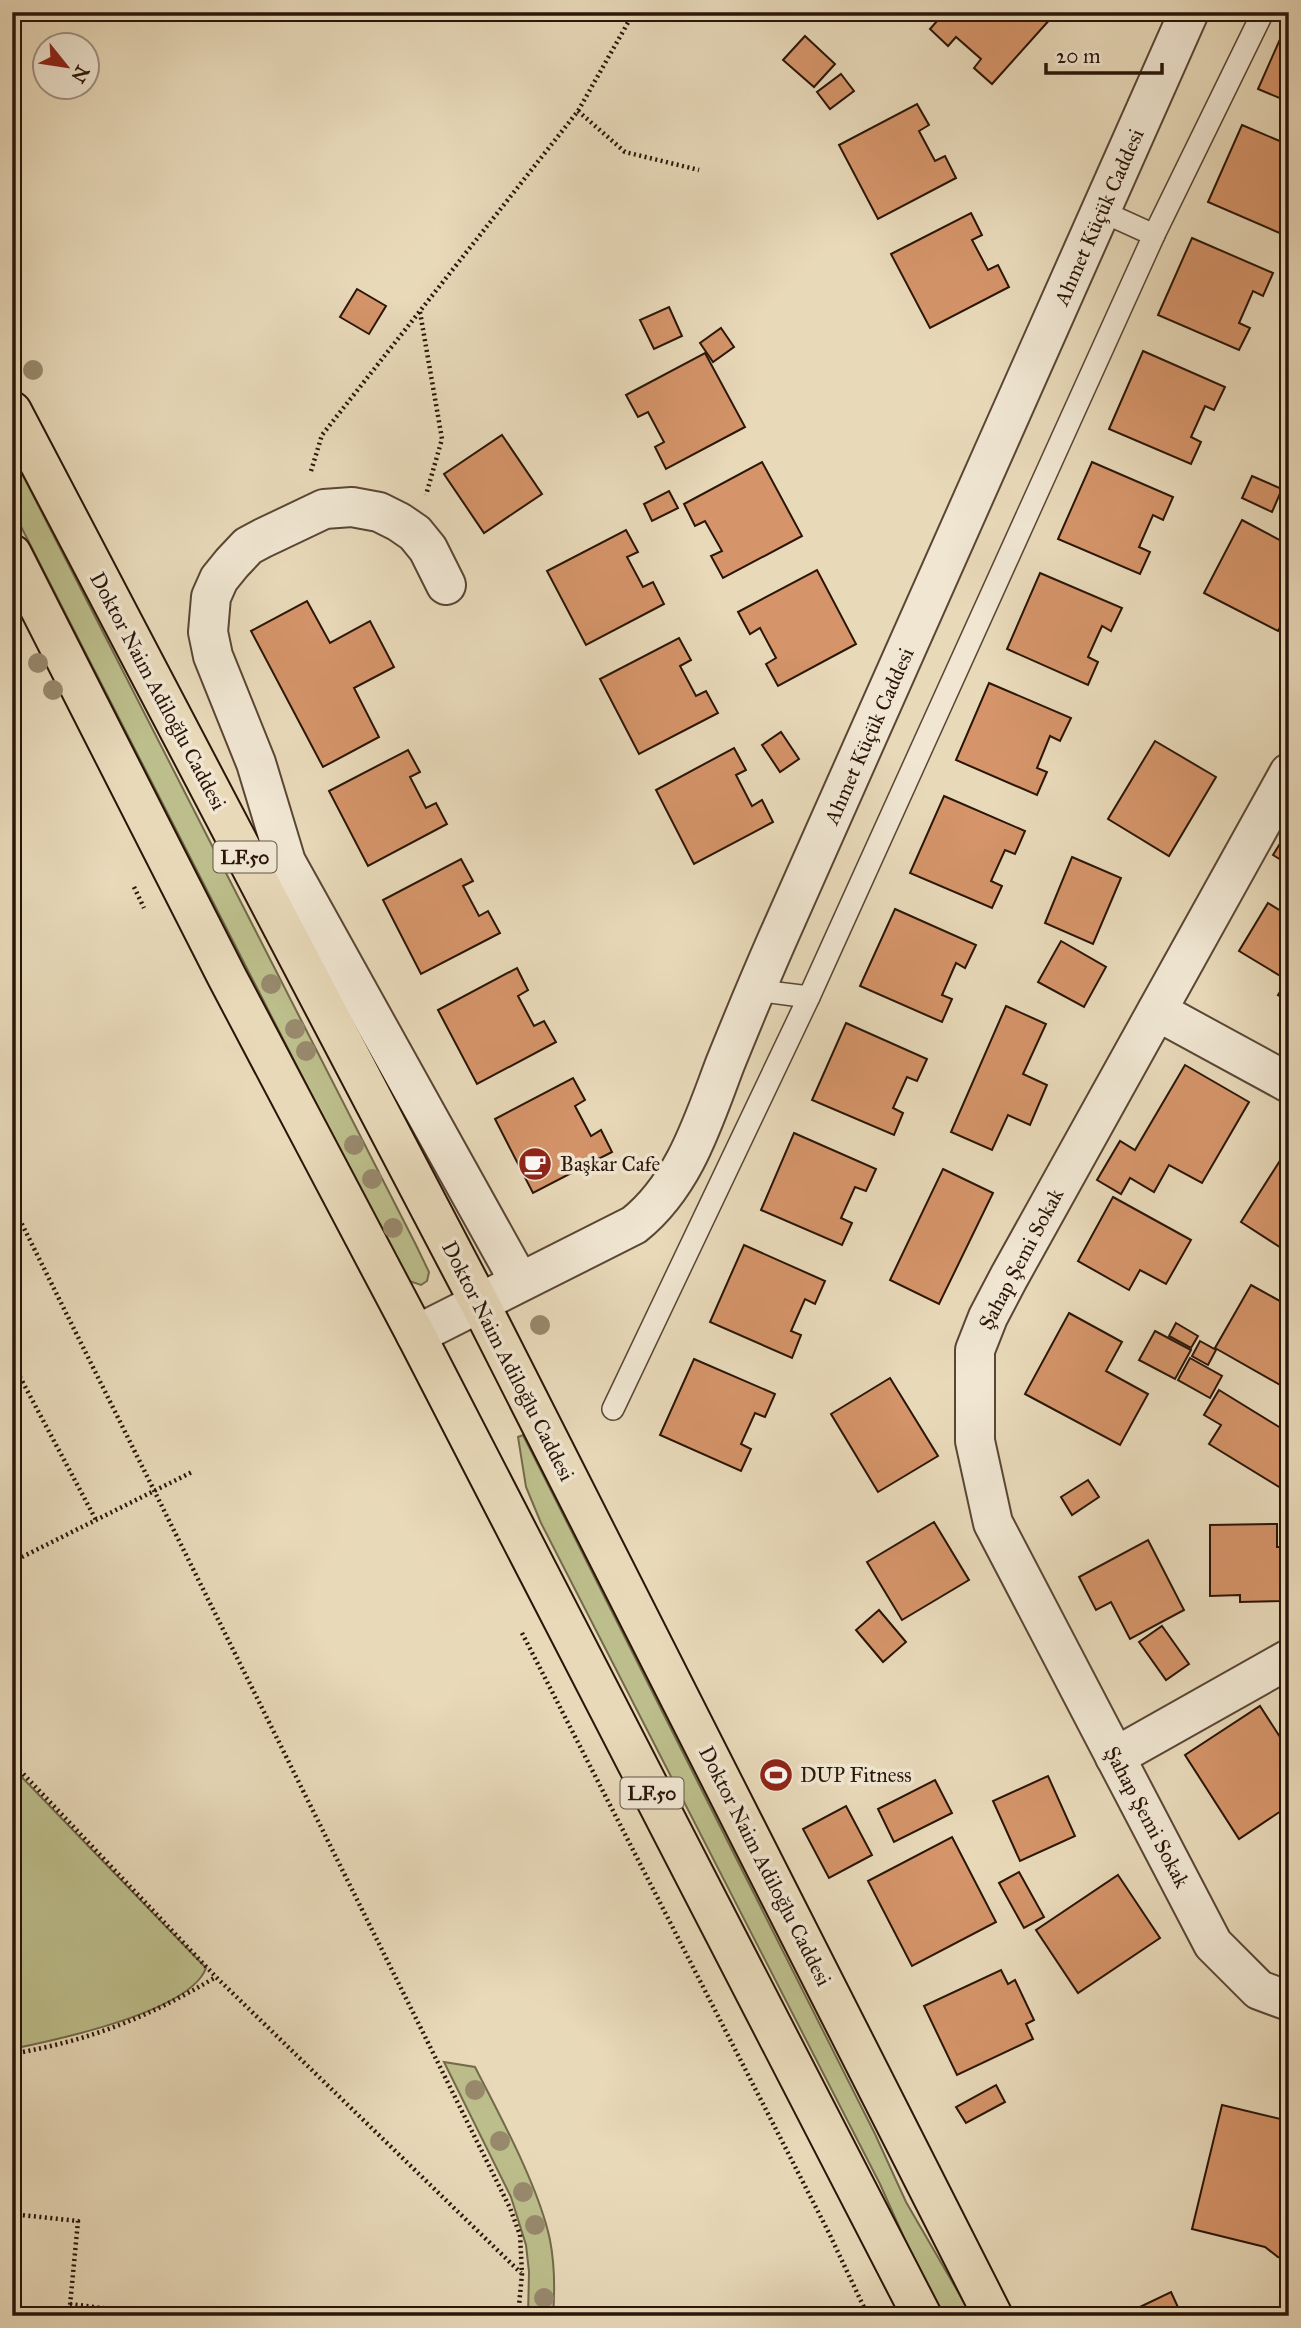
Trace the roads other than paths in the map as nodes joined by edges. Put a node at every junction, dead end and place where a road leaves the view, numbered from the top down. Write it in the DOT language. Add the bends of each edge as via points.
graph roads {
  1 [pos="1189,12"];
  2 [pos="1263,12"];
  3 [pos="1101,211"];
  4 [pos="1154,235"];
  5 [pos="12,411"];
  6 [pos="12,554"];
  7 [pos="446,585"];
  8 [pos="1289,773"];
  9 [pos="754,990"];
  10 [pos="810,997"];
  11 [pos="1157,1012"];
  12 [pos="1289,1083"];
  13 [pos="519,1281"];
  14 [pos="479,1302"];
  15 [pos="416,1335"];
  16 [pos="613,1409"];
  17 [pos="1289,1659"];
  18 [pos="1115,1757"];
  19 [pos="1289,2001"];
  20 [pos="922,2316"];
  21 [pos="993,2316"];
  1 -- 3 [label="street, Ahmet Küçük Caddesi"];
  2 -- 4 [label="lane"];
  3 -- 4 [label="lane"];
  3 -- 9 [label="street, Ahmet Küçük Caddesi"];
  4 -- 10 [label="lane"];
  5 -- 14 [label="main road, Doktor Naim Adiloğlu Caddesi / LF.50"];
  6 -- 15 [label="main road, LF.50"];
  7 -- 13 [label="street" via="415,533 379,512 352,507 324,509 248,546 219,579 211,597 208,632 213,656 256,762 286,862"];
  8 -- 11 [label="street, Şahap Şemi Sokak"];
  9 -- 10 [label="lane"];
  9 -- 13 [label="street, Ahmet Küçük Caddesi" via="681,1169 653,1210 634,1225"];
  10 -- 16 [label="lane"];
  11 -- 12 [label="street"];
  11 -- 18 [label="street, Şahap Şemi Sokak" via="1009,1277 975,1350 975,1441 993,1523"];
  13 -- 14 [label="street, Ahmet Küçük Caddesi"];
  14 -- 15 [label="street, Ahmet Küçük Caddesi"];
  14 -- 21 [label="main road, Doktor Naim Adiloğlu Caddesi / LF.50"];
  15 -- 20 [label="main road, LF.50"];
  17 -- 18 [label="street"];
  18 -- 19 [label="street, Şahap Şemi Sokak" via="1213,1944 1259,1990"];
}
